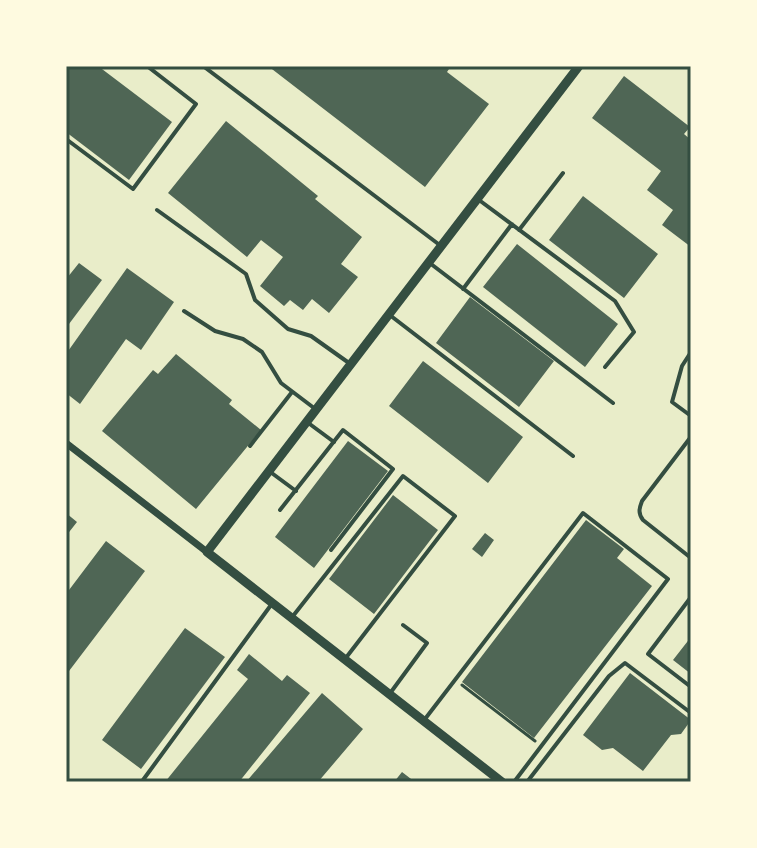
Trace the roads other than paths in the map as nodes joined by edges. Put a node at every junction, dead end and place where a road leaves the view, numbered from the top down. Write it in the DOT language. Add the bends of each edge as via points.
graph roads {
  1 [pos="147,66"];
  2 [pos="203,66"];
  3 [pos="579,66"];
  4 [pos="66,139"];
  5 [pos="563,173"];
  6 [pos="477,199"];
  7 [pos="157,210"];
  8 [pos="512,224"];
  9 [pos="519,230"];
  10 [pos="441,246"];
  11 [pos="429,263"];
  12 [pos="463,289"];
  13 [pos="184,311"];
  14 [pos="389,315"];
  15 [pos="691,352"];
  16 [pos="351,364"];
  17 [pos="605,367"];
  18 [pos="292,392"];
  19 [pos="613,403"];
  20 [pos="316,410"];
  21 [pos="691,416"];
  22 [pos="307,422"];
  23 [pos="690,438"];
  24 [pos="334,442"];
  25 [pos="66,443"];
  26 [pos="250,446"];
  27 [pos="573,456"];
  28 [pos="269,471"];
  29 [pos="296,491"];
  30 [pos="280,510"];
  31 [pos="331,550"];
  32 [pos="207,552"];
  33 [pos="691,558"];
  34 [pos="691,597"];
  35 [pos="272,603"];
  36 [pos="292,618"];
  37 [pos="403,625"];
  38 [pos="344,659"];
  39 [pos="691,687"];
  40 [pos="389,694"];
  41 [pos="691,713"];
  42 [pos="424,721"];
  43 [pos="143,780"];
  44 [pos="502,782"];
  45 [pos="514,782"];
  46 [pos="527,782"];
  1 -- 4 [label="lane" via="196,104 133,189"];
  2 -- 10 [label="lane"];
  3 -- 6 [label="street"];
  5 -- 9 [label="lane"];
  6 -- 8 [label="lane"];
  6 -- 10 [label="street"];
  7 -- 16 [label="lane" via="246,274 255,300 288,329 311,336"];
  8 -- 9 [label="lane"];
  8 -- 12 [label="lane"];
  9 -- 17 [label="lane" via="615,301 634,332"];
  10 -- 11 [label="street"];
  11 -- 12 [label="lane"];
  11 -- 14 [label="street"];
  12 -- 19 [label="lane"];
  13 -- 18 [label="lane" via="262,352"];
  14 -- 16 [label="street"];
  14 -- 27 [label="lane"];
  15 -- 21 [label="lane" via="672,402"];
  16 -- 20 [label="street"];
  18 -- 20 [label="lane"];
  18 -- 26 [label="lane"];
  20 -- 22 [label="street"];
  22 -- 24 [label="lane"];
  22 -- 28 [label="street"];
  23 -- 33 [label="lane" via="639,508 643,520"];
  24 -- 29 [label="lane"];
  24 -- 31 [label="lane" via="343,430 393,469"];
  25 -- 32 [label="street"];
  28 -- 29 [label="lane"];
  28 -- 32 [label="street"];
  29 -- 30 [label="lane"];
  32 -- 35 [label="street"];
  34 -- 39 [label="lane" via="648,654"];
  35 -- 36 [label="street"];
  35 -- 43 [label="lane"];
  36 -- 38 [label="street"];
  36 -- 38 [label="lane" via="403,476 455,516"];
  37 -- 40 [label="lane" via="427,643"];
  38 -- 40 [label="street"];
  40 -- 42 [label="street"];
  41 -- 46 [label="lane" via="625,663 609,676"];
  42 -- 44 [label="street"];
  42 -- 45 [label="lane" via="583,513 668,579"];
}
